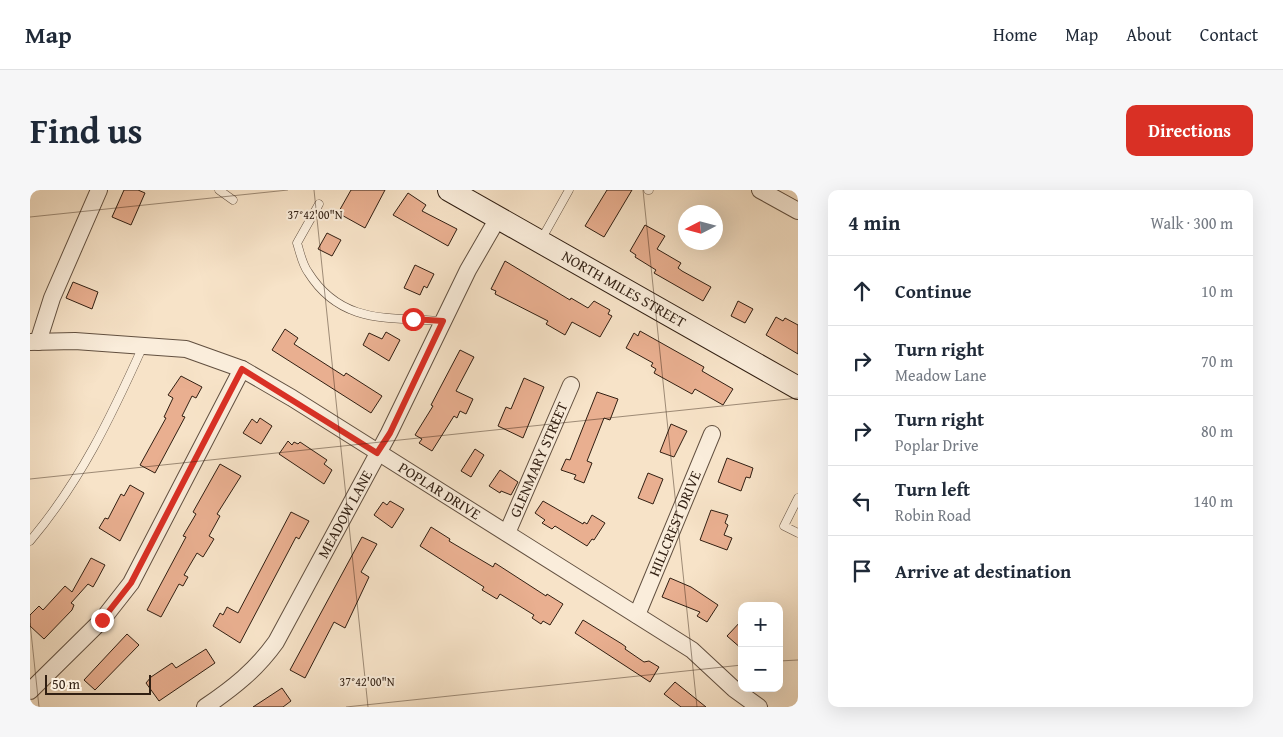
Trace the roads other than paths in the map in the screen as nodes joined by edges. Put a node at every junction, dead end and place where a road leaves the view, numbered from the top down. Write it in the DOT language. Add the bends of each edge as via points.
graph roads {
  1 [pos="99,190"];
  2 [pos="219,190"];
  3 [pos="449,190"];
  4 [pos="569,190"];
  5 [pos="760,190"];
  6 [pos="233,200"];
  7 [pos="319,204"];
  8 [pos="798,211"];
  9 [pos="498,218"];
  10 [pos="540,242"];
  11 [pos="443,321"];
  12 [pos="34,342"];
  13 [pos="143,346"];
  14 [pos="242,369"];
  15 [pos="571,386"];
  16 [pos="798,388"];
  17 [pos="712,434"];
  18 [pos="377,453"];
  19 [pos="798,498"];
  20 [pos="507,533"];
  21 [pos="798,533"];
  22 [pos="30,541"];
  23 [pos="637,615"];
  24 [pos="30,691"];
  25 [pos="205,707"];
  26 [pos="760,707"];
  1 -- 12 [label="street"];
  2 -- 6 [label="lane"];
  3 -- 9 [label="main road, NORTH MILES STREET"];
  4 -- 10 [label="lane"];
  5 -- 8 [label="street"];
  7 -- 11 [label="lane" via="297,243 307,272 324,292 345,308 379,319"];
  9 -- 10 [label="main road, NORTH MILES STREET"];
  9 -- 11 [label="street, MEADOW LANE"];
  10 -- 16 [label="main road, NORTH MILES STREET"];
  11 -- 18 [label="street, MEADOW LANE" via="390,433"];
  12 -- 13 [label="street, POPLAR DRIVE" via="75,341"];
  13 -- 14 [label="street, POPLAR DRIVE" via="186,349"];
  13 -- 22 [label="lane" via="84,468"];
  14 -- 18 [label="street, POPLAR DRIVE"];
  14 -- 24 [label="street" via="131,583 102,620"];
  15 -- 20 [label="street, GLENMARY STREET"];
  17 -- 23 [label="street, HILLCREST DRIVE"];
  18 -- 20 [label="street, POPLAR DRIVE"];
  18 -- 25 [label="street, MEADOW LANE" via="276,642 247,677"];
  19 -- 21 [label="lane" via="784,526"];
  20 -- 23 [label="street, POPLAR DRIVE"];
  23 -- 26 [label="street, POPLAR DRIVE" via="692,650 734,689"];
}
